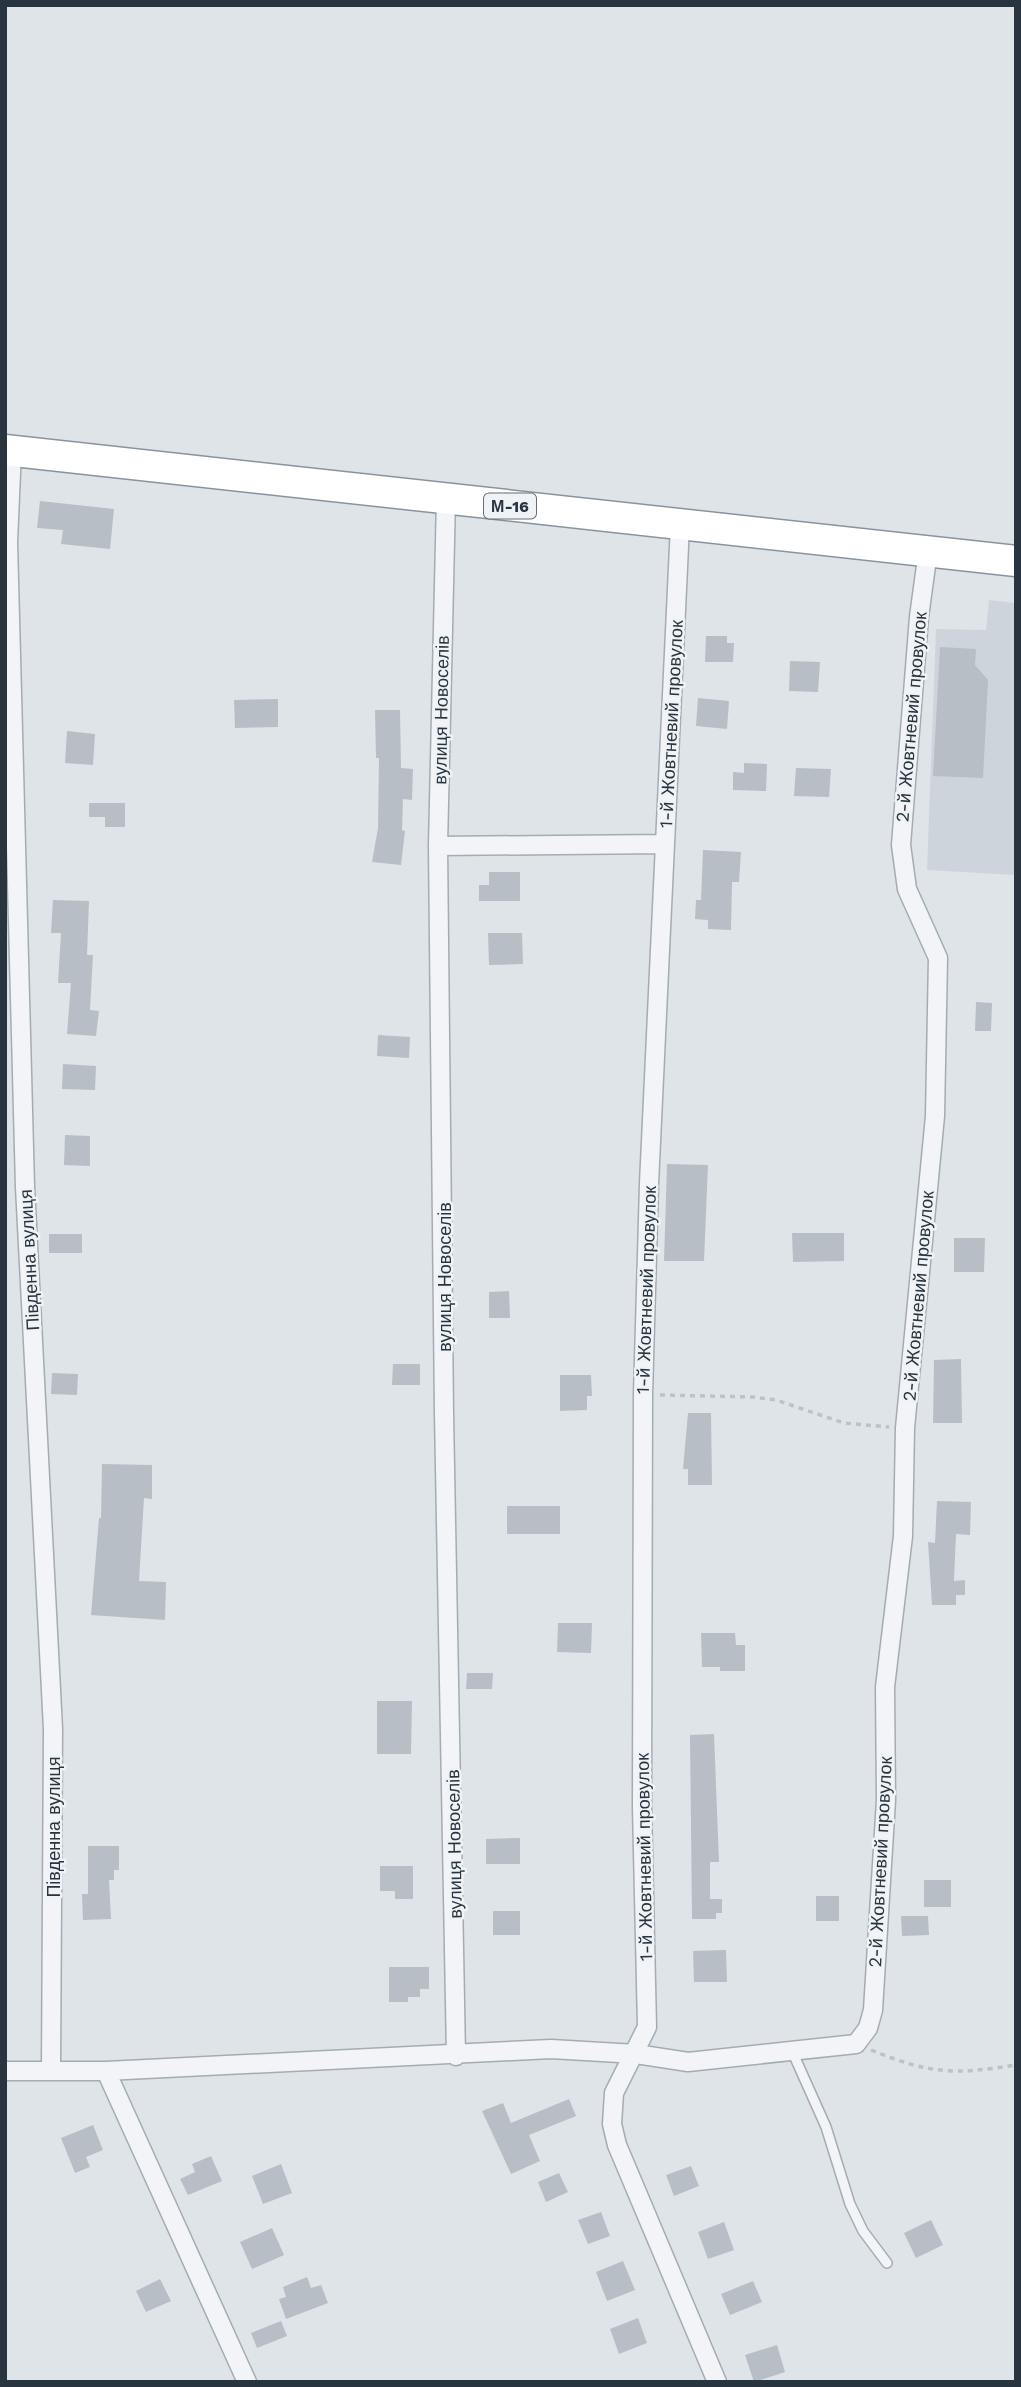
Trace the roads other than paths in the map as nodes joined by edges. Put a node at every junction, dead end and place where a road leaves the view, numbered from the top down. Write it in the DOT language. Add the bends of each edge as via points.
graph roads {
  1 [pos="9,450"];
  2 [pos="446,498"];
  3 [pos="680,525"];
  4 [pos="928,551"];
  5 [pos="1016,561"];
  6 [pos="665,844"];
  7 [pos="438,846"];
  8 [pos="792,2051"];
  9 [pos="636,2054"];
  10 [pos="456,2056"];
  11 [pos="51,2070"];
  12 [pos="5,2071"];
  13 [pos="106,2071"];
  14 [pos="887,2263"];
  15 [pos="247,2382"];
  16 [pos="717,2382"];
  1 -- 2 [label="highway, М-16"];
  1 -- 11 [label="street, Південна вулиця" via="25,1187 53,1729"];
  2 -- 3 [label="highway, М-16"];
  2 -- 7 [label="street, вулиця Новоселів"];
  3 -- 4 [label="highway, М-16"];
  3 -- 6 [label="street, 1-й Жовтневий провулок"];
  4 -- 5 [label="highway, М-16"];
  4 -- 8 [label="street, 2-й Жовтневий провулок" via="901,845 907,889 938,958 935,1116 905,1428 903,1536 885,1687 886,1800 873,2010 868,2028 856,2044"];
  6 -- 7 [label="street"];
  6 -- 9 [label="street, 1-й Жовтневий провулок" via="643,1395 641,1668 647,2027"];
  7 -- 10 [label="street, вулиця Новоселів"];
  8 -- 9 [label="street" via="688,2062"];
  8 -- 14 [label="lane" via="826,2127 850,2204"];
  9 -- 10 [label="street" via="551,2049"];
  9 -- 16 [label="street" via="614,2093 612,2124 617,2145"];
  10 -- 13 [label="street"];
  11 -- 12 [label="street"];
  11 -- 13 [label="street"];
  13 -- 15 [label="street"];
}
